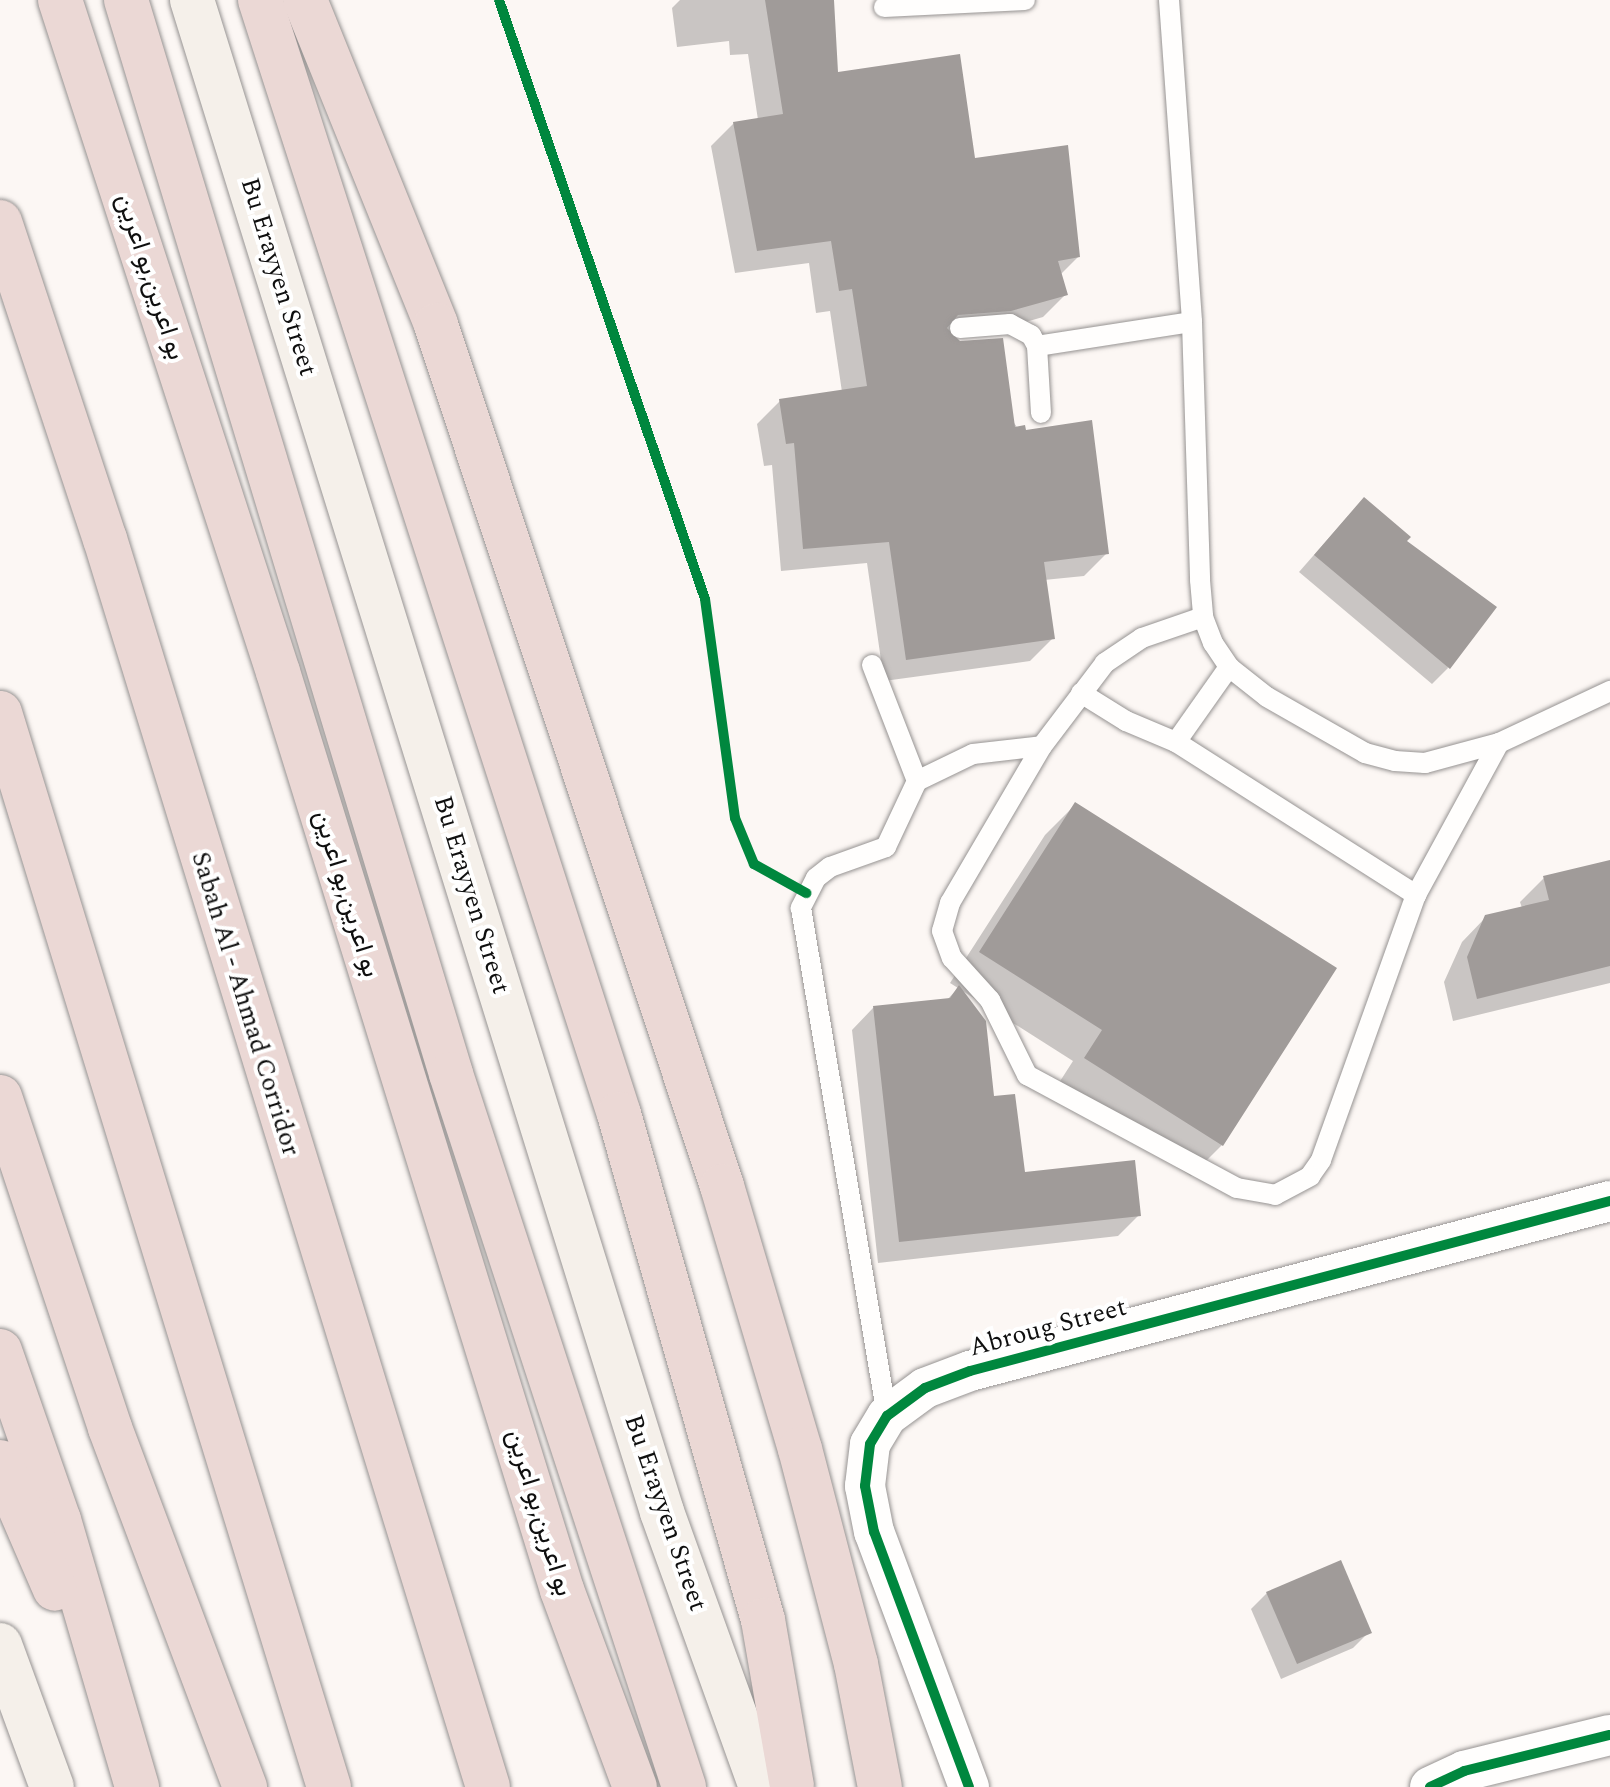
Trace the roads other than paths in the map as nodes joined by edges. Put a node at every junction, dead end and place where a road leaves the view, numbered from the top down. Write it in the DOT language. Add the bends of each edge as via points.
graph roads {
  1 [pos="60,0"];
  2 [pos="126,0"];
  3 [pos="192,0"];
  4 [pos="260,0"];
  5 [pos="1025,0"];
  6 [pos="1169,0"];
  7 [pos="307,5"];
  8 [pos="884,7"];
  9 [pos="0,222"];
  10 [pos="1192,322"];
  11 [pos="960,328"];
  12 [pos="1037,346"];
  13 [pos="1041,413"];
  14 [pos="1203,617"];
  15 [pos="872,665"];
  16 [pos="1229,667"];
  17 [pos="1610,691"];
  18 [pos="1081,693"];
  19 [pos="0,713"];
  20 [pos="1176,742"];
  21 [pos="1499,743"];
  22 [pos="1042,746"];
  23 [pos="917,781"];
  24 [pos="1416,895"];
  25 [pos="0,1097"];
  26 [pos="1610,1201"];
  27 [pos="0,1351"];
  28 [pos="887,1416"];
  29 [pos="0,1462"];
  30 [pos="0,1645"];
  31 [pos="99,1668"];
  32 [pos="1610,1735"];
  33 [pos="52,1787"];
  34 [pos="137,1787"];
  35 [pos="245,1787"];
  36 [pos="329,1787"];
  37 [pos="488,1787"];
  38 [pos="635,1787"];
  39 [pos="684,1787"];
  40 [pos="761,1787"];
  41 [pos="792,1787"];
  42 [pos="880,1787"];
  43 [pos="969,1787"];
  44 [pos="1430,1787"];
  1 -- 38 [label="highway, بو اعرين,بو اعرين" via="278,672 562,1590"];
  2 -- 39 [label="highway" via="451,1074"];
  3 -- 40 [label="main road, Bu Erayyen Street" via="662,1512"];
  4 -- 41 [label="highway" via="619,1114 763,1620"];
  5 -- 8 [label="lane"];
  6 -- 10 [label="lane"];
  7 -- 42 [label="highway" via="436,325 722,1186 800,1449 856,1664"];
  9 -- 37 [label="highway, Sabah Al - Ahmad Corridor" via="105,539"];
  10 -- 12 [label="lane"];
  10 -- 14 [label="lane"];
  11 -- 12 [label="lane" via="1010,324 1031,335"];
  12 -- 13 [label="lane"];
  14 -- 16 [label="lane"];
  14 -- 18 [label="lane" via="1142,638 1105,663"];
  15 -- 23 [label="lane"];
  16 -- 20 [label="lane"];
  16 -- 21 [label="lane" via="1267,697 1365,753 1425,763"];
  17 -- 21 [label="lane"];
  18 -- 20 [label="lane" via="1126,721"];
  18 -- 22 [label="lane"];
  19 -- 36 [label="highway"];
  20 -- 24 [label="lane"];
  21 -- 24 [label="lane"];
  22 -- 23 [label="lane" via="973,754"];
  22 -- 24 [label="lane" via="943,917 944,945 985,991 1027,1075 1237,1188 1275,1195 1310,1176 1321,1160"];
  23 -- 28 [label="lane" via="886,847 830,867 816,878 801,908"];
  25 -- 35 [label="highway" via="110,1428"];
  26 -- 28 [label="street, Abroug Street" via="970,1371 925,1388"];
  27 -- 31 [label="highway" via="59,1520"];
  28 -- 43 [label="street, Abroug Street" via="870,1444 867,1472 874,1532"];
  29 -- 31 [label="highway" via="53,1585"];
  30 -- 33 [label="main road"];
  31 -- 34 [label="highway"];
  32 -- 44 [label="street" via="1464,1771"];
}
